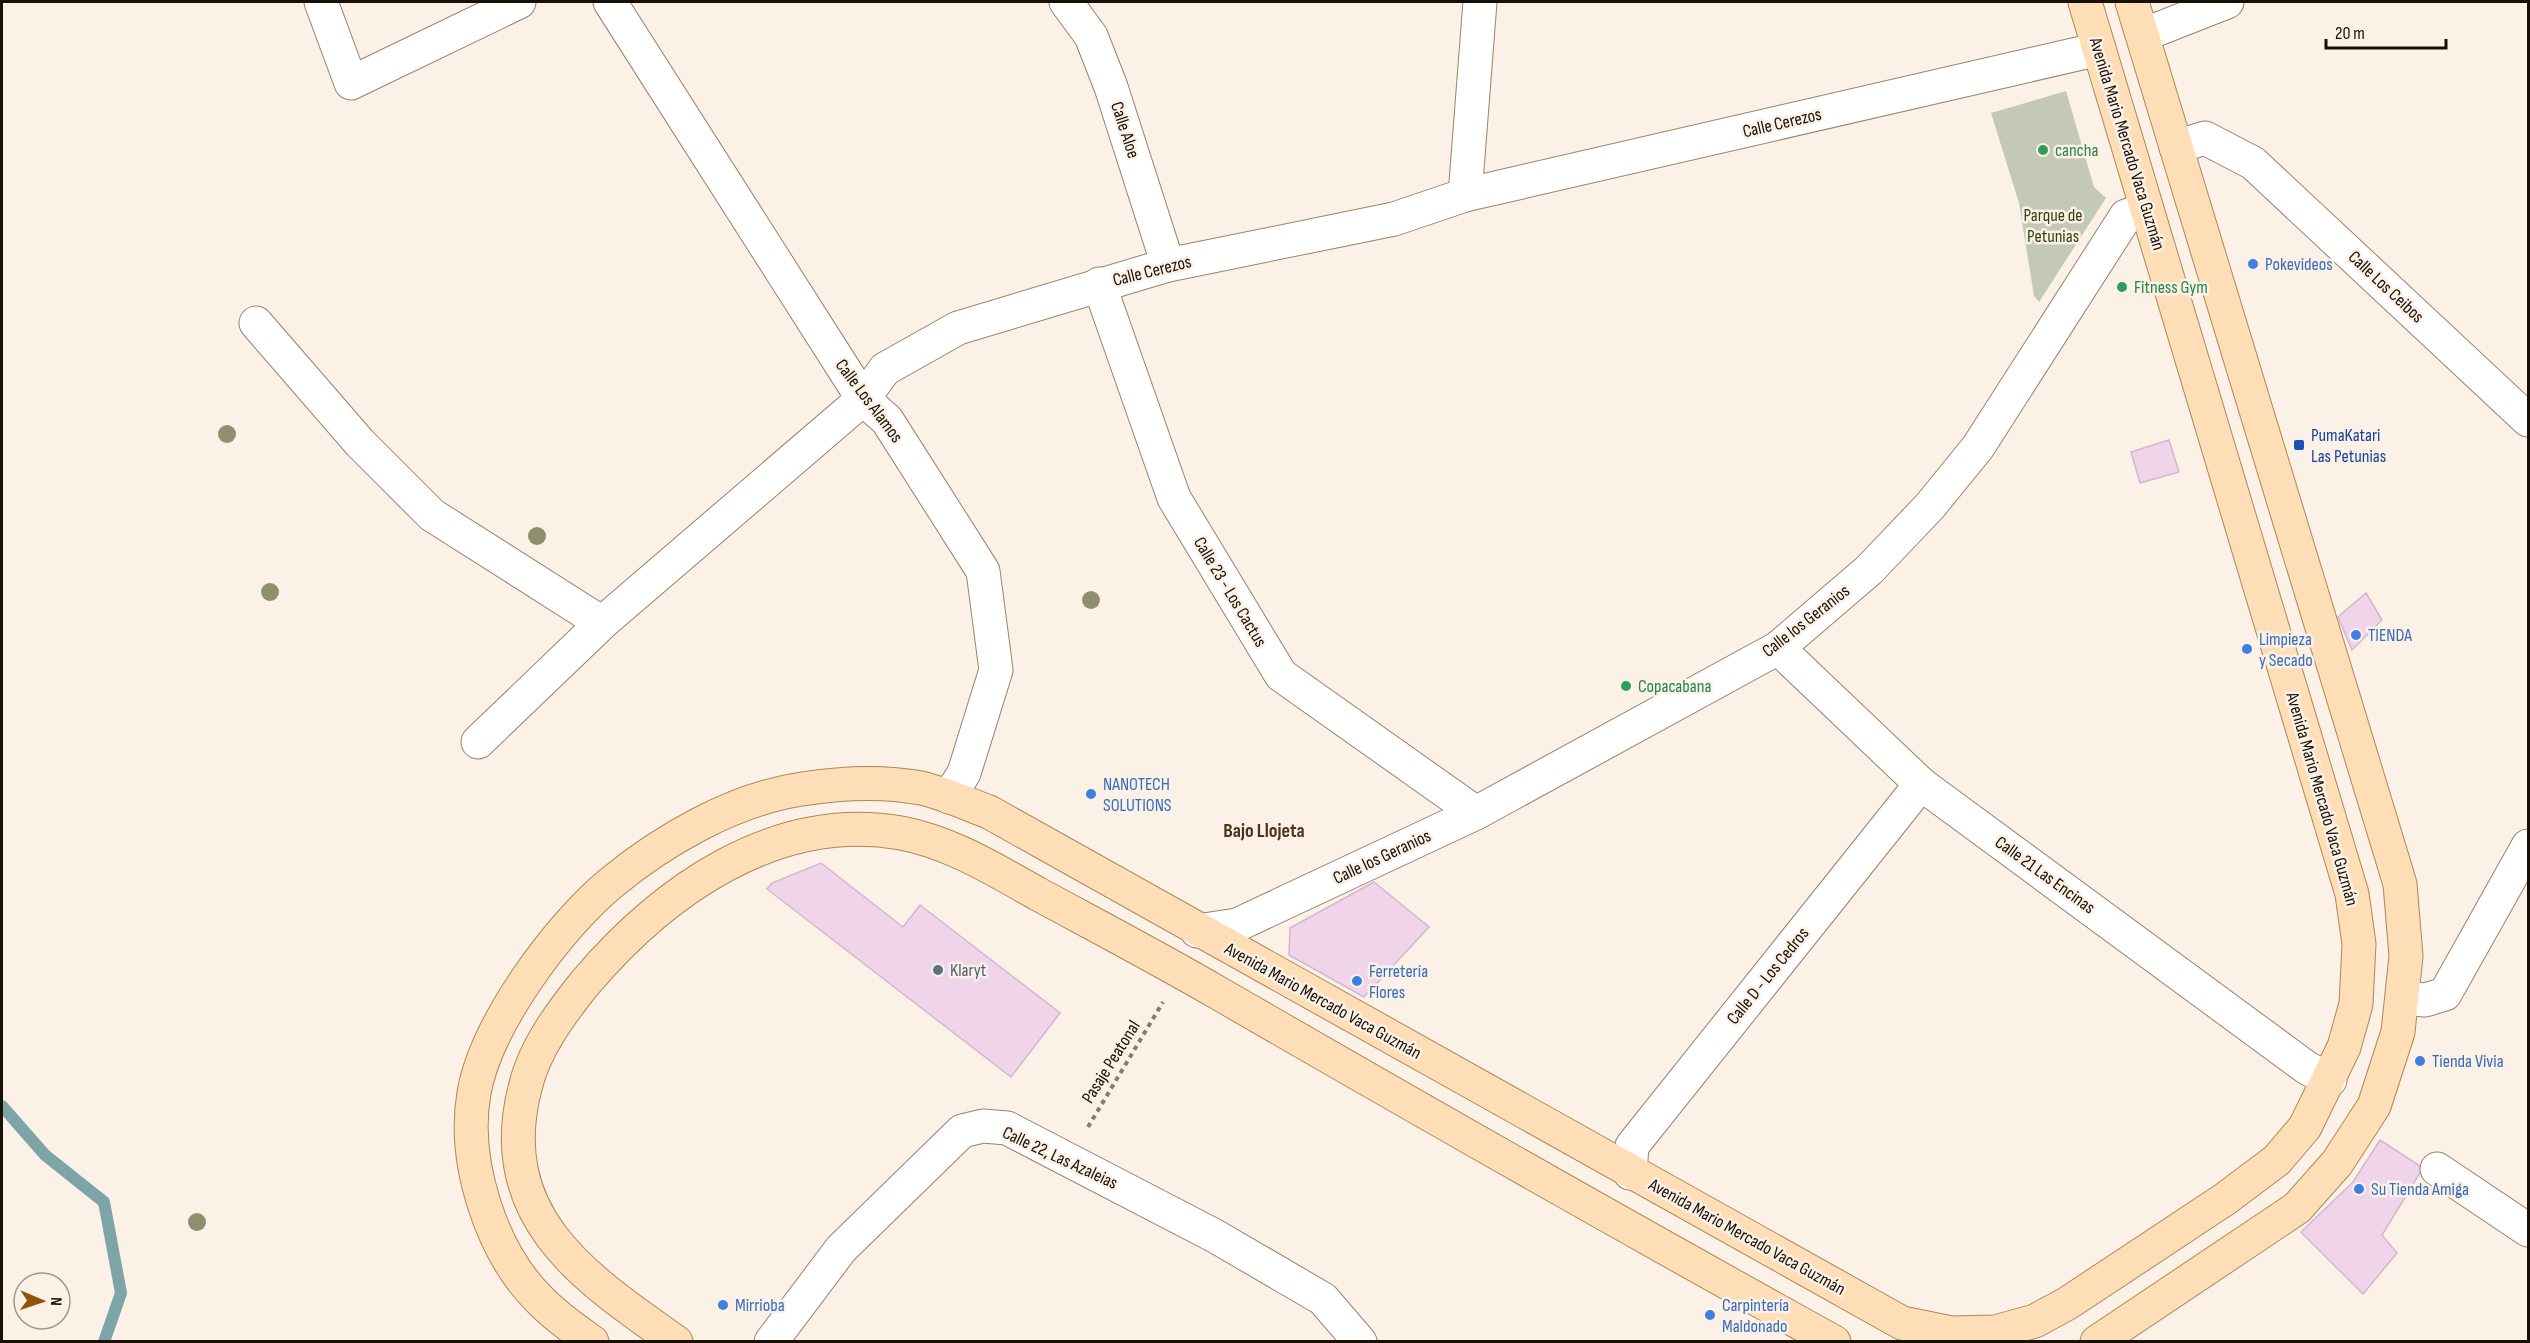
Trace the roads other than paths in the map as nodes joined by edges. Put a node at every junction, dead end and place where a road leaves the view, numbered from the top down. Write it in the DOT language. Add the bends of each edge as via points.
graph roads {
  1 [pos="321,2"];
  2 [pos="519,2"];
  3 [pos="610,2"];
  4 [pos="1066,2"];
  5 [pos="1480,2"];
  6 [pos="2085,2"];
  7 [pos="2132,2"];
  8 [pos="2227,2"];
  9 [pos="2143,35"];
  10 [pos="2099,49"];
  11 [pos="2176,147"];
  12 [pos="1465,195"];
  13 [pos="2146,209"];
  14 [pos="1168,265"];
  15 [pos="1099,284"];
  16 [pos="256,322"];
  17 [pos="863,399"];
  18 [pos="2529,420"];
  19 [pos="602,623"];
  20 [pos="1778,648"];
  21 [pos="478,742"];
  22 [pos="1921,784"];
  23 [pos="950,797"];
  24 [pos="1476,813"];
  25 [pos="931,841"];
  26 [pos="2529,846"];
  27 [pos="1197,931"];
  28 [pos="1176,969"];
  29 [pos="2403,998"];
  30 [pos="2330,1080"];
  31 [pos="2374,1106"];
  32 [pos="2437,1169"];
  33 [pos="1630,1173"];
  34 [pos="1604,1216"];
  35 [pos="2529,1230"];
  36 [pos="592,1341"];
  37 [pos="676,1341"];
  38 [pos="771,1341"];
  39 [pos="1360,1341"];
  40 [pos="1834,1341"];
  41 [pos="2097,1341"];
  1 -- 2 [label="street" via="351,83"];
  3 -- 17 [label="street, Calle Los Alamos"];
  4 -- 14 [label="street, Calle Aloe" via="1091,36 1111,87"];
  5 -- 12 [label="street"];
  6 -- 10 [label="main road, Avenida Mario Mercado Vaca Guzmán"];
  7 -- 9 [label="main road"];
  8 -- 9 [label="street"];
  9 -- 10 [label="main road"];
  9 -- 11 [label="main road"];
  10 -- 12 [label="street, Calle Cerezos"];
  10 -- 13 [label="main road, Avenida Mario Mercado Vaca Guzmán"];
  11 -- 18 [label="street, Calle Los Ceibos" via="2205,138 2253,163"];
  11 -- 29 [label="main road" via="2400,884 2406,956"];
  12 -- 14 [label="street, Calle Cerezos" via="1394,219"];
  13 -- 20 [label="street, Calle los Geranios" via="2126,216 1978,447 1937,498 1869,570"];
  13 -- 30 [label="main road, Avenida Mario Mercado Vaca Guzmán" via="2352,894 2359,944 2356,1004"];
  14 -- 15 [label="street, Calle Cerezos"];
  15 -- 17 [label="street, Calle Cerezos" via="958,328 885,369"];
  15 -- 24 [label="street, Calle 23 - Los Cactus" via="1174,498 1281,675"];
  16 -- 19 [label="street" via="360,443 432,515"];
  17 -- 19 [label="street, Calle Cerezos"];
  17 -- 23 [label="street, Calle Los Alamos" via="886,420 983,571 996,670 964,773"];
  19 -- 21 [label="street, Calle Cerezos"];
  20 -- 22 [label="street, Calle 21 Las Encinas"];
  20 -- 24 [label="street, Calle los Geranios"];
  22 -- 30 [label="street, Calle 21 Las Encinas" via="2307,1068"];
  22 -- 33 [label="street, Calle D - Los Cedros" via="1632,1146"];
  23 -- 25 [label="main road"];
  23 -- 27 [label="main road, Avenida Mario Mercado Vaca Guzmán" via="989,812"];
  23 -- 36 [label="main road, Avenida Mario Mercado Vaca Guzmán" via="905,786 856,785 801,789 753,801 662,846 610,884 528,976 494,1031 474,1092 471,1152 485,1211 511,1262 538,1300"];
  24 -- 27 [label="street, Calle los Geranios" via="1237,924"];
  25 -- 28 [label="main road" via="977,861"];
  25 -- 37 [label="main road" via="854,828 770,844 728,863 649,916 588,980 543,1043 525,1085 519,1117 519,1149 536,1213 564,1254 604,1291"];
  26 -- 29 [label="street" via="2445,994 2425,999"];
  27 -- 28 [label="main road"];
  27 -- 33 [label="main road, Avenida Mario Mercado Vaca Guzmán"];
  28 -- 34 [label="main road"];
  29 -- 31 [label="main road" via="2398,1032"];
  30 -- 31 [label="main road"];
  30 -- 33 [label="main road, Avenida Mario Mercado Vaca Guzmán" via="2305,1127 2284,1152 2225,1199 2068,1303 2036,1321 1995,1332 1951,1334 1902,1323"];
  31 -- 41 [label="main road" via="2337,1163 2297,1208"];
  32 -- 35 [label="street"];
  33 -- 34 [label="main road"];
  34 -- 40 [label="main road"];
  38 -- 39 [label="street, Calle 22, Las Azaleias" via="841,1249 962,1131 983,1126 1007,1128 1215,1236 1323,1299"];
}
